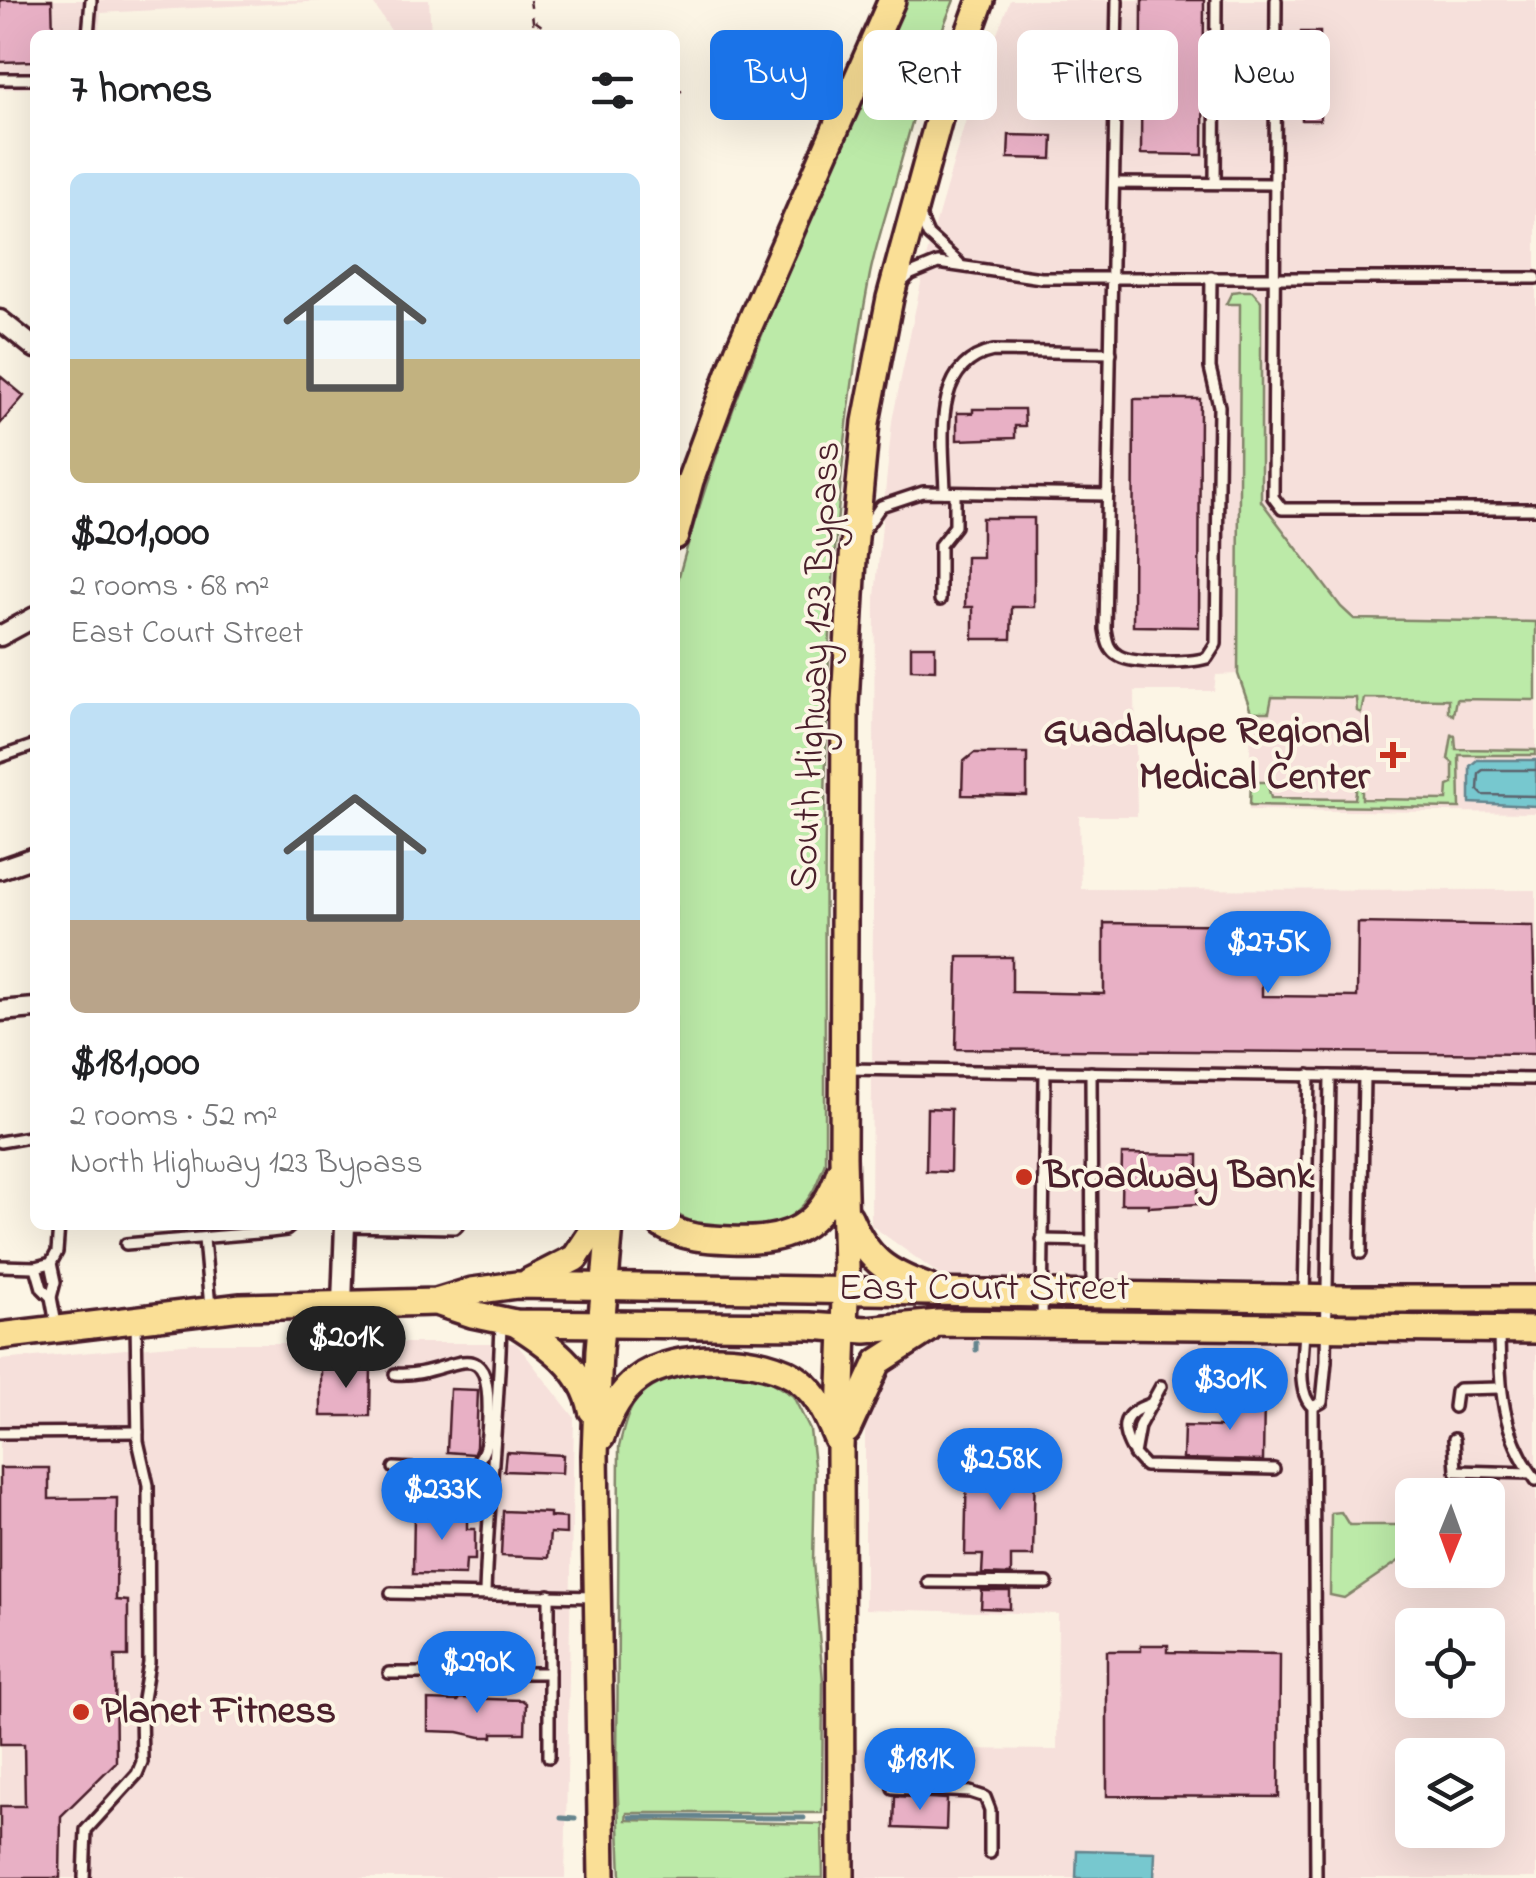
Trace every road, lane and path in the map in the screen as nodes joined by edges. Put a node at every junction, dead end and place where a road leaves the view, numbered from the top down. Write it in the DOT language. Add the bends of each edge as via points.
graph roads {
  1 [pos="91,0"];
  2 [pos="530,0"];
  3 [pos="892,0"];
  4 [pos="981,0"];
  5 [pos="1117,0"];
  6 [pos="1216,0"];
  7 [pos="1276,0"];
  8 [pos="534,20"];
  9 [pos="88,30"];
  10 [pos="535,30"];
  11 [pos="547,30"];
  12 [pos="0,79"];
  13 [pos="30,79"];
  14 [pos="680,90"];
  15 [pos="685,93"];
  16 [pos="1115,183"];
  17 [pos="1215,183"];
  18 [pos="1274,184"];
  19 [pos="916,199"];
  20 [pos="961,264"];
  21 [pos="1273,276"];
  22 [pos="1114,277"];
  23 [pos="1210,277"];
  24 [pos="1536,278"];
  25 [pos="890,298"];
  26 [pos="0,320"];
  27 [pos="30,344"];
  28 [pos="1111,353"];
  29 [pos="946,492"];
  30 [pos="1108,495"];
  31 [pos="1536,509"];
  32 [pos="680,518"];
  33 [pos="853,560"];
  34 [pos="940,600"];
  35 [pos="30,620"];
  36 [pos="0,636"];
  37 [pos="30,748"];
  38 [pos="0,757"];
  39 [pos="30,860"];
  40 [pos="0,869"];
  41 [pos="30,1009"];
  42 [pos="0,1012"];
  43 [pos="843,1068"];
  44 [pos="1045,1072"];
  45 [pos="1092,1072"];
  46 [pos="1309,1076"];
  47 [pos="1330,1076"];
  48 [pos="1364,1076"];
  49 [pos="1536,1079"];
  50 [pos="30,1137"];
  51 [pos="0,1142"];
  52 [pos="843,1156"];
  53 [pos="846,1210"];
  54 [pos="59,1230"];
  55 [pos="286,1230"];
  56 [pos="345,1230"];
  57 [pos="594,1230"];
  58 [pos="610,1230"];
  59 [pos="676,1230"];
  60 [pos="204,1238"];
  61 [pos="1042,1240"];
  62 [pos="1092,1240"];
  63 [pos="126,1244"];
  64 [pos="1361,1253"];
  65 [pos="51,1263"];
  66 [pos="0,1266"];
  67 [pos="36,1267"];
  68 [pos="517,1286"];
  69 [pos="606,1287"];
  70 [pos="845,1291"];
  71 [pos="941,1292"];
  72 [pos="1042,1294"];
  73 [pos="1092,1295"];
  74 [pos="50,1297"];
  75 [pos="1316,1298"];
  76 [pos="1536,1298"];
  77 [pos="436,1302"];
  78 [pos="342,1303"];
  79 [pos="210,1310"];
  80 [pos="136,1318"];
  81 [pos="508,1322"];
  82 [pos="602,1324"];
  83 [pos="939,1324"];
  84 [pos="1042,1325"];
  85 [pos="56,1327"];
  86 [pos="843,1329"];
  87 [pos="1316,1329"];
  88 [pos="1499,1330"];
  89 [pos="1536,1330"];
  90 [pos="0,1336"];
  91 [pos="396,1374"];
  92 [pos="1161,1386"];
  93 [pos="1500,1388"];
  94 [pos="1313,1407"];
  95 [pos="1454,1407"];
  96 [pos="138,1432"];
  97 [pos="0,1433"];
  98 [pos="1454,1439"];
  99 [pos="596,1444"];
  100 [pos="840,1448"];
  101 [pos="394,1468"];
  102 [pos="1274,1469"];
  103 [pos="1533,1476"];
  104 [pos="393,1488"];
  105 [pos="493,1490"];
  106 [pos="928,1582"];
  107 [pos="1047,1584"];
  108 [pos="391,1593"];
  109 [pos="485,1593"];
  110 [pos="549,1595"];
  111 [pos="598,1597"];
  112 [pos="389,1673"];
  113 [pos="549,1673"];
  114 [pos="549,1757"];
  115 [pos="889,1762"];
  116 [pos="990,1853"];
  117 [pos="84,1878"];
  118 [pos="602,1878"];
  119 [pos="841,1878"];
  120 [pos="1316,1878"];
  1 -- 9 [label="lane"];
  2 -- 8 [label="path"];
  3 -- 32 [label="main road" via="738,351"];
  4 -- 19 [label="main road, South Highway 123 Bypass"];
  5 -- 16 [label="lane"];
  6 -- 17 [label="lane"];
  7 -- 18 [label="lane"];
  8 -- 10 [label="path"];
  8 -- 11 [label="path"];
  12 -- 13 [label="lane"];
  14 -- 15 [label="path"];
  16 -- 17 [label="lane"];
  16 -- 22 [label="lane"];
  17 -- 18 [label="lane"];
  18 -- 21 [label="lane"];
  19 -- 20 [label="lane" via="928,235"];
  19 -- 25 [label="main road, South Highway 123 Bypass"];
  20 -- 22 [label="lane" via="1019,277"];
  20 -- 25 [label="lane" via="925,267"];
  21 -- 23 [label="lane"];
  21 -- 24 [label="lane"];
  21 -- 31 [label="lane" via="1271,489 1282,508"];
  22 -- 23 [label="lane"];
  22 -- 28 [label="lane"];
  23 -- 30 [label="lane" via="1217,555 1216,644 1207,658 1130,660 1108,645"];
  25 -- 33 [label="main road, South Highway 123 Bypass" via="866,422"];
  26 -- 27 [label="street"];
  28 -- 29 [label="lane" via="975,354 944,403"];
  28 -- 30 [label="lane"];
  29 -- 30 [label="lane"];
  29 -- 33 [label="lane" via="882,506"];
  29 -- 34 [label="lane" via="954,526 940,545"];
  33 -- 43 [label="main road, South Highway 123 Bypass" via="845,702"];
  35 -- 36 [label="street"];
  37 -- 38 [label="lane"];
  39 -- 40 [label="street"];
  41 -- 42 [label="street"];
  43 -- 44 [label="lane"];
  43 -- 52 [label="main road, South Highway 123 Bypass"];
  44 -- 45 [label="lane"];
  44 -- 61 [label="lane"];
  45 -- 46 [label="lane"];
  45 -- 62 [label="lane"];
  46 -- 47 [label="lane"];
  46 -- 75 [label="lane"];
  47 -- 48 [label="lane"];
  47 -- 75 [label="lane"];
  48 -- 49 [label="lane"];
  48 -- 64 [label="lane"];
  50 -- 51 [label="lane"];
  52 -- 53 [label="main road, South Highway 123 Bypass"];
  52 -- 59 [label="main road" via="829,1200 781,1238 700,1239"];
  53 -- 70 [label="main road, South Highway 123 Bypass"];
  53 -- 71 [label="main road" via="874,1260"];
  54 -- 65 [label="lane"];
  55 -- 60 [label="lane"];
  56 -- 78 [label="street"];
  57 -- 68 [label="main road" via="575,1258"];
  58 -- 69 [label="main road"];
  60 -- 63 [label="lane"];
  60 -- 79 [label="lane"];
  61 -- 62 [label="lane"];
  61 -- 72 [label="lane"];
  62 -- 73 [label="lane"];
  65 -- 67 [label="lane"];
  65 -- 74 [label="lane"];
  66 -- 67 [label="lane"];
  67 -- 74 [label="lane"];
  68 -- 69 [label="main road, East Court Street"];
  68 -- 77 [label="main road, East Court Street"];
  69 -- 70 [label="main road, East Court Street"];
  69 -- 82 [label="main road"];
  70 -- 71 [label="main road, East Court Street"];
  70 -- 86 [label="main road, South Highway 123 Bypass"];
  71 -- 72 [label="main road, East Court Street"];
  72 -- 73 [label="main road, East Court Street"];
  72 -- 84 [label="lane"];
  73 -- 75 [label="main road, East Court Street"];
  74 -- 85 [label="lane"];
  75 -- 76 [label="main road, East Court Street"];
  75 -- 87 [label="lane"];
  75 -- 87 [label="lane"];
  77 -- 78 [label="main road, East Court Street"];
  77 -- 81 [label="main road, East Court Street"];
  78 -- 79 [label="main road, East Court Street"];
  79 -- 80 [label="main road, East Court Street"];
  80 -- 85 [label="main road, East Court Street"];
  80 -- 96 [label="lane"];
  81 -- 82 [label="main road, East Court Street"];
  81 -- 99 [label="main road" via="543,1342 580,1379"];
  81 -- 105 [label="lane"];
  82 -- 86 [label="main road, East Court Street"];
  82 -- 99 [label="main road"];
  83 -- 84 [label="main road, East Court Street"];
  83 -- 86 [label="main road, East Court Street"];
  83 -- 100 [label="main road" via="878,1362"];
  84 -- 87 [label="main road, East Court Street"];
  85 -- 90 [label="main road, East Court Street"];
  86 -- 100 [label="main road, South Highway 123 Bypass"];
  87 -- 88 [label="main road, East Court Street"];
  87 -- 94 [label="lane" via="1303,1390"];
  87 -- 94 [label="lane" via="1324,1394"];
  88 -- 89 [label="main road, East Court Street"];
  88 -- 93 [label="lane"];
  91 -- 101 [label="lane" via="472,1362 489,1382 482,1460 467,1472"];
  92 -- 102 [label="lane" via="1135,1435 1134,1454 1145,1466"];
  93 -- 95 [label="lane" via="1459,1389"];
  93 -- 103 [label="lane" via="1510,1435"];
  94 -- 120 [label="lane"];
  96 -- 97 [label="lane"];
  96 -- 117 [label="lane" via="148,1486 150,1663 141,1710 142,1762 86,1830"];
  98 -- 103 [label="lane" via="1456,1471"];
  99 -- 100 [label="main road" via="635,1380 654,1368 699,1361 753,1362 801,1381 828,1416"];
  99 -- 111 [label="main road"];
  100 -- 119 [label="main road, South Highway 123 Bypass"];
  104 -- 105 [label="lane"];
  105 -- 109 [label="lane"];
  106 -- 107 [label="lane"];
  108 -- 109 [label="lane"];
  109 -- 110 [label="lane"];
  110 -- 111 [label="lane"];
  110 -- 113 [label="lane"];
  111 -- 118 [label="main road"];
  112 -- 113 [label="lane"];
  113 -- 114 [label="lane"];
  115 -- 116 [label="lane" via="893,1788 985,1797"];
}
